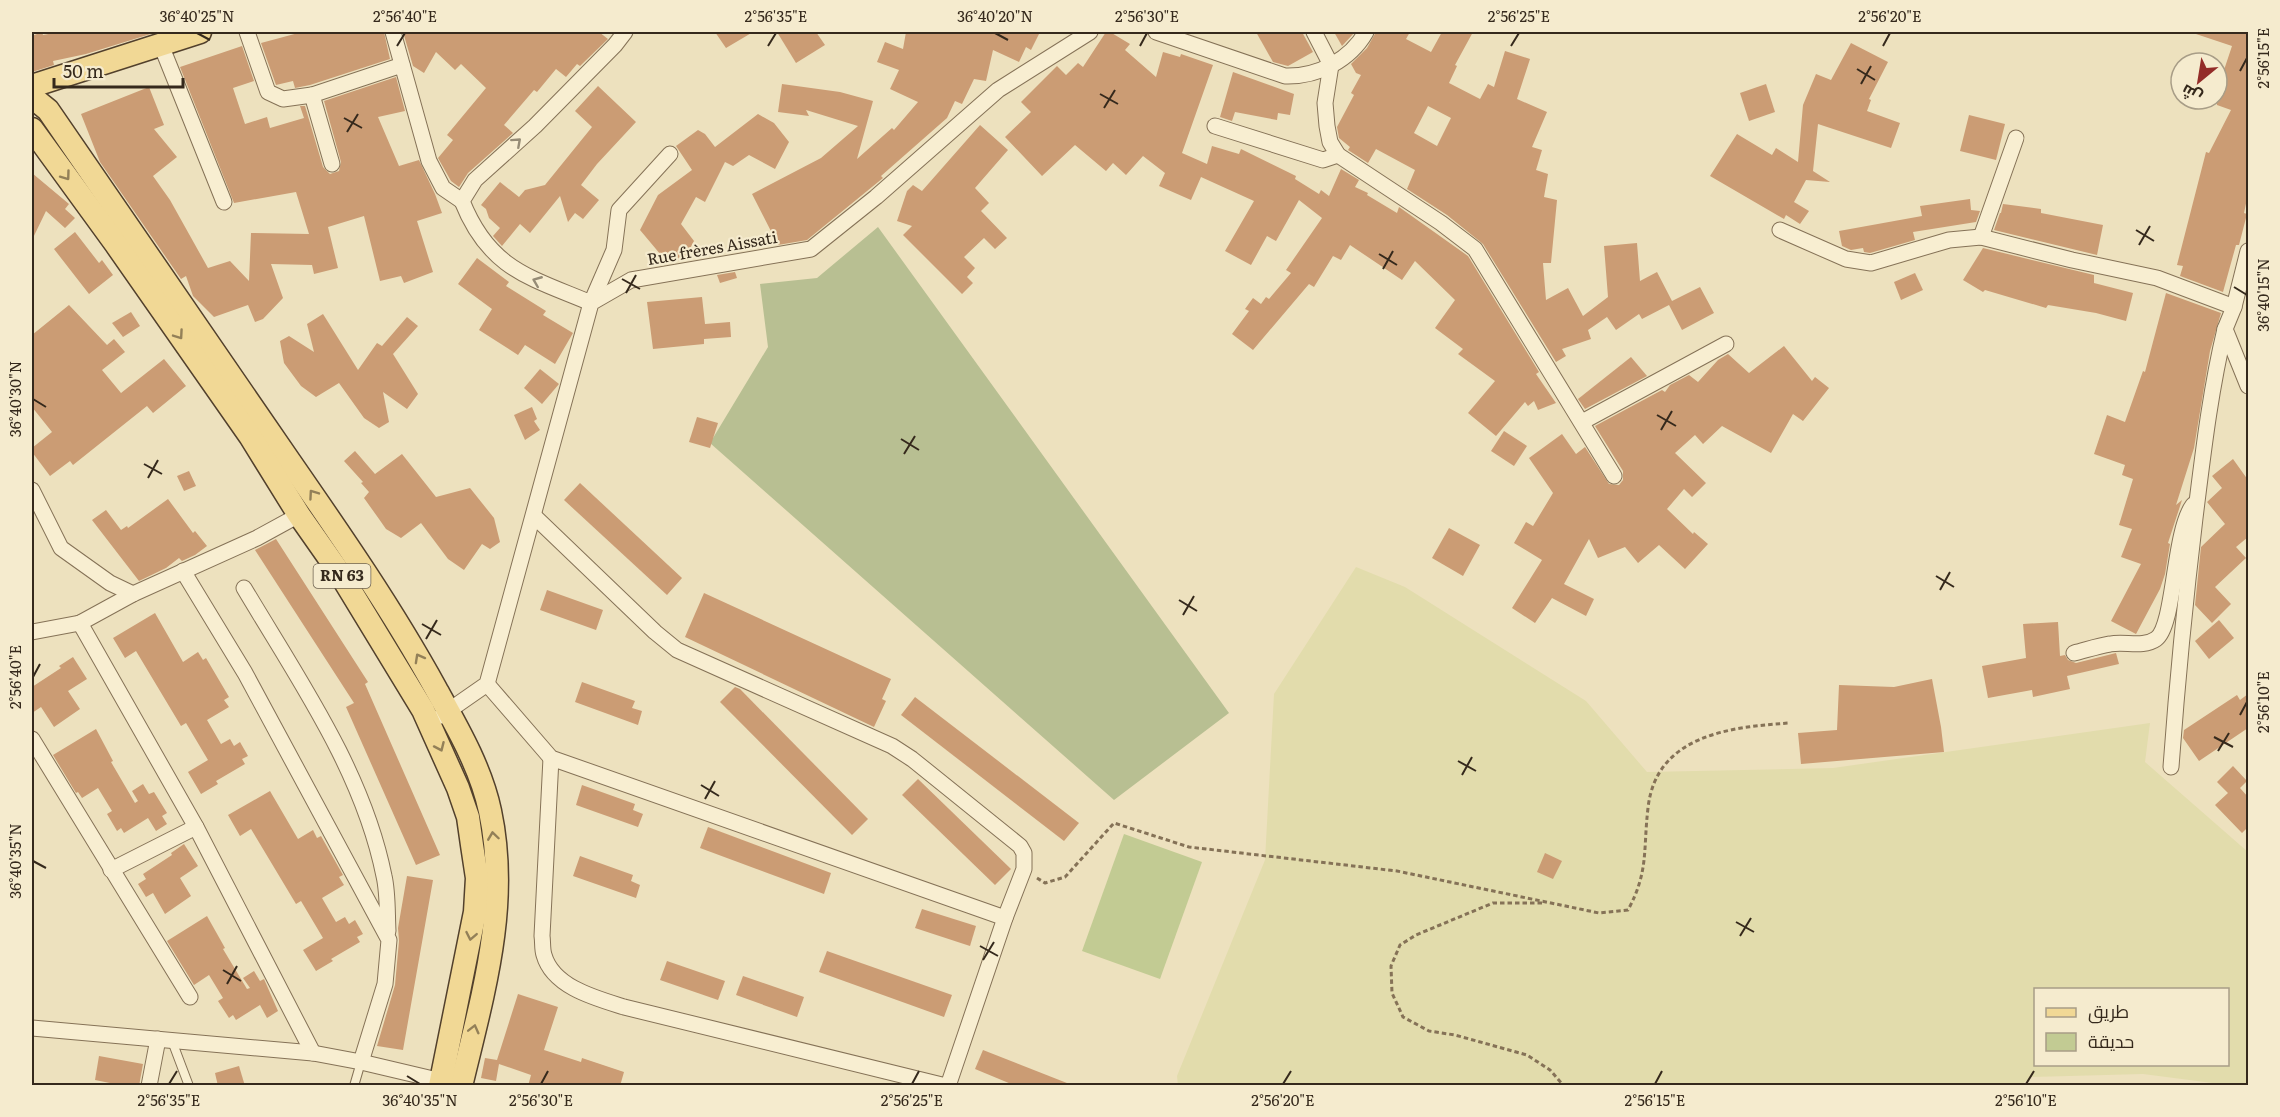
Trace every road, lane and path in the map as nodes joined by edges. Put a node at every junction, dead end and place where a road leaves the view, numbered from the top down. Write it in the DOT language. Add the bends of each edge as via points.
graph roads {
  1 [pos="200,32"];
  2 [pos="247,32"];
  3 [pos="393,32"];
  4 [pos="625,32"];
  5 [pos="1090,32"];
  6 [pos="1156,32"];
  7 [pos="1314,32"];
  8 [pos="1366,32"];
  9 [pos="160,45"];
  10 [pos="402,65"];
  11 [pos="1331,66"];
  12 [pos="312,95"];
  13 [pos="32,97"];
  14 [pos="1215,126"];
  15 [pos="32,129"];
  16 [pos="2016,138"];
  17 [pos="670,154"];
  18 [pos="1338,155"];
  19 [pos="332,164"];
  20 [pos="462,201"];
  21 [pos="224,202"];
  22 [pos="1780,230"];
  23 [pos="1982,237"];
  24 [pos="2248,251"];
  25 [pos="591,303"];
  26 [pos="2234,307"];
  27 [pos="2225,329"];
  28 [pos="1726,344"];
  29 [pos="2248,386"];
  30 [pos="1582,422"];
  31 [pos="1614,476"];
  32 [pos="32,490"];
  33 [pos="2198,498"];
  34 [pos="299,515"];
  35 [pos="534,516"];
  36 [pos="183,571"];
  37 [pos="244,588"];
  38 [pos="133,594"];
  39 [pos="80,623"];
  40 [pos="32,632"];
  41 [pos="2074,653"];
  42 [pos="487,684"];
  43 [pos="448,711"];
  44 [pos="429,723"];
  45 [pos="1789,723"];
  46 [pos="32,738"];
  47 [pos="550,758"];
  48 [pos="2171,767"];
  49 [pos="196,827"];
  50 [pos="1024,869"];
  51 [pos="111,870"];
  52 [pos="1548,903"];
  53 [pos="1005,918"];
  54 [pos="389,940"];
  55 [pos="190,998"];
  56 [pos="32,1028"];
  57 [pos="165,1040"];
  58 [pos="313,1053"];
  59 [pos="361,1062"];
  60 [pos="450,1084"];
  61 [pos="149,1086"];
  62 [pos="189,1086"];
  63 [pos="354,1086"];
  64 [pos="947,1086"];
  65 [pos="1564,1086"];
  1 -- 9 [label="main road"];
  2 -- 12 [label="street" via="268,92 284,99"];
  3 -- 10 [label="street"];
  20 -- 4 [label="street, one-way" via="475,180 535,126"];
  5 -- 25 [label="street, Rue frères Aissati" via="998,90 811,249 631,280"];
  6 -- 11 [label="street" via="1285,76 1307,75"];
  7 -- 11 [label="street"];
  8 -- 11 [label="street" via="1351,54"];
  9 -- 13 [label="main road"];
  9 -- 21 [label="street"];
  10 -- 12 [label="street"];
  10 -- 20 [label="street" via="429,161 443,188"];
  11 -- 18 [label="street" via="1325,103 1330,141"];
  12 -- 19 [label="street"];
  43 -- 13 [label="main road, one-way" via="411,643 356,557 48,110"];
  14 -- 18 [label="street" via="1323,160"];
  15 -- 34 [label="main road, RN 63, one-way" via="116,243"];
  16 -- 23 [label="street"];
  17 -- 25 [label="street" via="619,210 614,250"];
  18 -- 30 [label="street" via="1441,222 1475,249"];
  25 -- 20 [label="street, one-way" via="524,276 492,253 471,224"];
  22 -- 23 [label="street" via="1846,259 1871,263 1949,240"];
  23 -- 26 [label="street" via="2157,278"];
  24 -- 26 [label="street"];
  25 -- 35 [label="street"];
  26 -- 27 [label="street"];
  27 -- 29 [label="street"];
  27 -- 33 [label="street" via="2213,379"];
  28 -- 30 [label="street"];
  30 -- 31 [label="street"];
  32 -- 38 [label="street" via="61,548 110,583"];
  33 -- 41 [label="street" via="2184,523 2161,634 2144,643 2112,643"];
  33 -- 48 [label="street"];
  34 -- 36 [label="street"];
  34 -- 44 [label="main road, RN 63" via="339,572"];
  35 -- 42 [label="street"];
  35 -- 50 [label="street" via="677,650 892,746 1020,846"];
  36 -- 38 [label="street"];
  36 -- 54 [label="street" via="244,673"];
  37 -- 54 [label="street" via="348,768 384,877"];
  38 -- 39 [label="street"];
  39 -- 40 [label="street"];
  39 -- 49 [label="street"];
  42 -- 43 [label="street"];
  42 -- 47 [label="street"];
  43 -- 44 [label="street"];
  60 -- 43 [label="main road, one-way" via="485,987 497,914 498,877 490,810 480,778"];
  44 -- 60 [label="main road, RN 63, one-way" via="468,817 477,878"];
  45 -- 52 [label="path" via="1743,726 1695,740 1667,760 1652,786 1646,857 1638,892 1628,910 1599,913"];
  46 -- 51 [label="street"];
  47 -- 53 [label="street"];
  47 -- 64 [label="street" via="542,936 544,955 554,973 572,988 624,1007"];
  49 -- 51 [label="street"];
  49 -- 58 [label="street"];
  50 -- 52 [label="path" via="1045,883 1065,877 1114,823 1189,847 1397,871"];
  50 -- 53 [label="street"];
  51 -- 55 [label="street"];
  52 -- 65 [label="path" via="1493,903 1408,940 1400,945 1391,966 1392,993 1403,1017 1428,1031 1527,1056 1550,1070"];
  53 -- 64 [label="street"];
  54 -- 59 [label="street" via="385,984"];
  56 -- 57 [label="street"];
  57 -- 58 [label="street"];
  57 -- 61 [label="street"];
  57 -- 62 [label="lane"];
  58 -- 59 [label="street"];
  59 -- 60 [label="street"];
  59 -- 63 [label="lane"];
}
